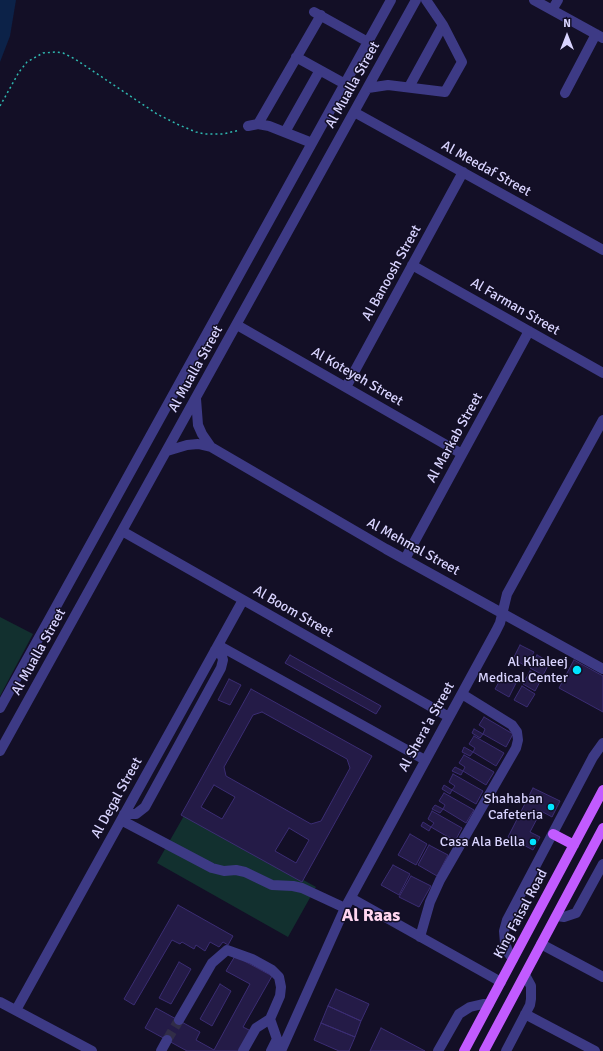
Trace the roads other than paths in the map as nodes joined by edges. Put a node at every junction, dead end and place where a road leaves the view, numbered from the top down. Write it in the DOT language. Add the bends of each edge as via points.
graph roads {
  1 [pos="391,0"];
  2 [pos="416,0"];
  3 [pos="426,0"];
  4 [pos="534,0"];
  5 [pos="558,0"];
  6 [pos="552,10"];
  7 [pos="443,26"];
  8 [pos="600,36"];
  9 [pos="368,42"];
  10 [pos="296,57"];
  11 [pos="320,70"];
  12 [pos="345,84"];
  13 [pos="409,87"];
  14 [pos="368,88"];
  15 [pos="566,93"];
  16 [pos="354,112"];
  17 [pos="285,132"];
  18 [pos="312,143"];
  19 [pos="463,172"];
  20 [pos="603,250"];
  21 [pos="412,265"];
  22 [pos="237,324"];
  23 [pos="529,331"];
  24 [pos="603,373"];
  25 [pos="346,387"];
  26 [pos="196,399"];
  27 [pos="603,420"];
  28 [pos="211,447"];
  29 [pos="166,451"];
  30 [pos="462,454"];
  31 [pos="122,531"];
  32 [pos="405,559"];
  33 [pos="243,600"];
  34 [pos="503,613"];
  35 [pos="216,647"];
  36 [pos="603,669"];
  37 [pos="462,694"];
  38 [pos="0,708"];
  39 [pos="449,717"];
  40 [pos="170,732"];
  41 [pos="182,739"];
  42 [pos="603,743"];
  43 [pos="0,751"];
  44 [pos="425,760"];
  45 [pos="603,790"];
  46 [pos="122,817"];
  47 [pos="603,828"];
  48 [pos="553,834"];
  49 [pos="574,845"];
  50 [pos="603,864"];
  51 [pos="351,898"];
  52 [pos="346,908"];
  53 [pos="557,916"];
  54 [pos="420,938"];
  55 [pos="541,944"];
  56 [pos="513,959"];
  57 [pos="525,975"];
  58 [pos="603,977"];
  59 [pos="501,982"];
  60 [pos="0,1002"];
  61 [pos="489,1004"];
  62 [pos="16,1010"];
  63 [pos="525,1014"];
  64 [pos="270,1019"];
  65 [pos="179,1020"];
  66 [pos="256,1028"];
  67 [pos="277,1039"];
  68 [pos="167,1040"];
  69 [pos="92,1051"];
  70 [pos="161,1051"];
  71 [pos="243,1051"];
  72 [pos="271,1051"];
  73 [pos="281,1051"];
  74 [pos="438,1051"];
  75 [pos="464,1051"];
  76 [pos="484,1051"];
  77 [pos="506,1051"];
  78 [pos="595,1051"];
  1 -- 9 [label="street, Al Mualla Street"];
  2 -- 14 [label="street, Al Mualla Street"];
  3 -- 7 [label="street"];
  4 -- 6 [label="street"];
  5 -- 6 [label="street"];
  6 -- 8 [label="street"];
  7 -- 13 [label="street"];
  7 -- 13 [label="street" via="462,62 445,92"];
  8 -- 15 [label="street"];
  9 -- 10 [label="street" via="317,14"];
  9 -- 12 [label="street, Al Mualla Street"];
  10 -- 11 [label="street"];
  10 -- 17 [label="street" via="253,125 269,126"];
  11 -- 12 [label="street"];
  11 -- 17 [label="street"];
  12 -- 18 [label="street, Al Mualla Street"];
  13 -- 14 [label="street" via="388,85"];
  14 -- 16 [label="street, Al Mualla Street"];
  16 -- 19 [label="street, Al Meedaf Street"];
  16 -- 22 [label="street, Al Mualla Street"];
  17 -- 18 [label="street"];
  18 -- 38 [label="street, Al Mualla Street"];
  19 -- 20 [label="street, Al Meedaf Street"];
  19 -- 21 [label="street, Al Banoosh Street"];
  21 -- 23 [label="street, Al Farman Street"];
  21 -- 25 [label="street, Al Banoosh Street"];
  22 -- 25 [label="street, Al Koteyeh Street"];
  22 -- 26 [label="street, Al Mualla Street"];
  23 -- 24 [label="street, Al Farman Street"];
  23 -- 30 [label="street, Al Markab Street"];
  25 -- 30 [label="street, Al Koteyeh Street"];
  26 -- 28 [label="street, Al Mehmal Street" via="198,425"];
  26 -- 29 [label="street, Al Mualla Street"];
  27 -- 34 [label="street, Al Shera'a Street" via="507,594"];
  28 -- 29 [label="street, Al Mehmal Street" via="198,444"];
  28 -- 32 [label="street, Al Mehmal Street"];
  29 -- 31 [label="street, Al Mualla Street"];
  30 -- 32 [label="street, Al Markab Street"];
  31 -- 33 [label="street, Al Boom Street"];
  31 -- 43 [label="street, Al Mualla Street"];
  32 -- 34 [label="street, Al Mehmal Street"];
  33 -- 35 [label="street, Al Degal Street"];
  33 -- 39 [label="street, Al Boom Street"];
  34 -- 36 [label="street, Al Mehmal Street"];
  34 -- 37 [label="street, Al Shera'a Street"];
  35 -- 40 [label="street, Al Degal Street"];
  35 -- 41 [label="street" via="222,656 222,668"];
  35 -- 44 [label="street"];
  37 -- 39 [label="street, Al Shera'a Street"];
  37 -- 54 [label="street" via="512,725 518,732 518,740 516,748 440,880 430,902"];
  39 -- 44 [label="street, Al Shera'a Street"];
  40 -- 41 [label="street"];
  40 -- 46 [label="street, Al Degal Street"];
  41 -- 46 [label="street" via="143,810"];
  42 -- 48 [label="street" via="593,757"];
  44 -- 51 [label="street, Al Shera'a Street"];
  45 -- 49 [label="main road, King Faisal Road"];
  46 -- 52 [label="street" via="212,868 245,872 272,886 302,888"];
  46 -- 62 [label="street, Al Degal Street"];
  47 -- 53 [label="main road"];
  48 -- 49 [label="main road"];
  48 -- 56 [label="street" via="504,931 505,943"];
  49 -- 56 [label="main road, King Faisal Road"];
  50 -- 53 [label="street" via="576,913 564,918"];
  51 -- 52 [label="street, Al Shera'a Street"];
  51 -- 54 [label="street"];
  52 -- 73 [label="street, Al Shera'a Street"];
  53 -- 55 [label="main road"];
  54 -- 59 [label="street"];
  55 -- 57 [label="main road"];
  55 -- 58 [label="street"];
  56 -- 59 [label="main road, King Faisal Road"];
  57 -- 63 [label="street" via="532,992 530,1005"];
  57 -- 76 [label="main road"];
  59 -- 61 [label="main road, King Faisal Road"];
  60 -- 62 [label="street"];
  61 -- 74 [label="street" via="476,1005 459,1014"];
  61 -- 75 [label="main road, King Faisal Road"];
  62 -- 69 [label="street"];
  63 -- 77 [label="street"];
  63 -- 78 [label="street"];
  64 -- 65 [label="street" via="280,996 279,977 252,959 227,950 212,963"];
  64 -- 66 [label="street"];
  64 -- 67 [label="street"];
  66 -- 67 [label="street"];
  66 -- 71 [label="street"];
  67 -- 72 [label="street"];
  68 -- 70 [label="street"];
}
